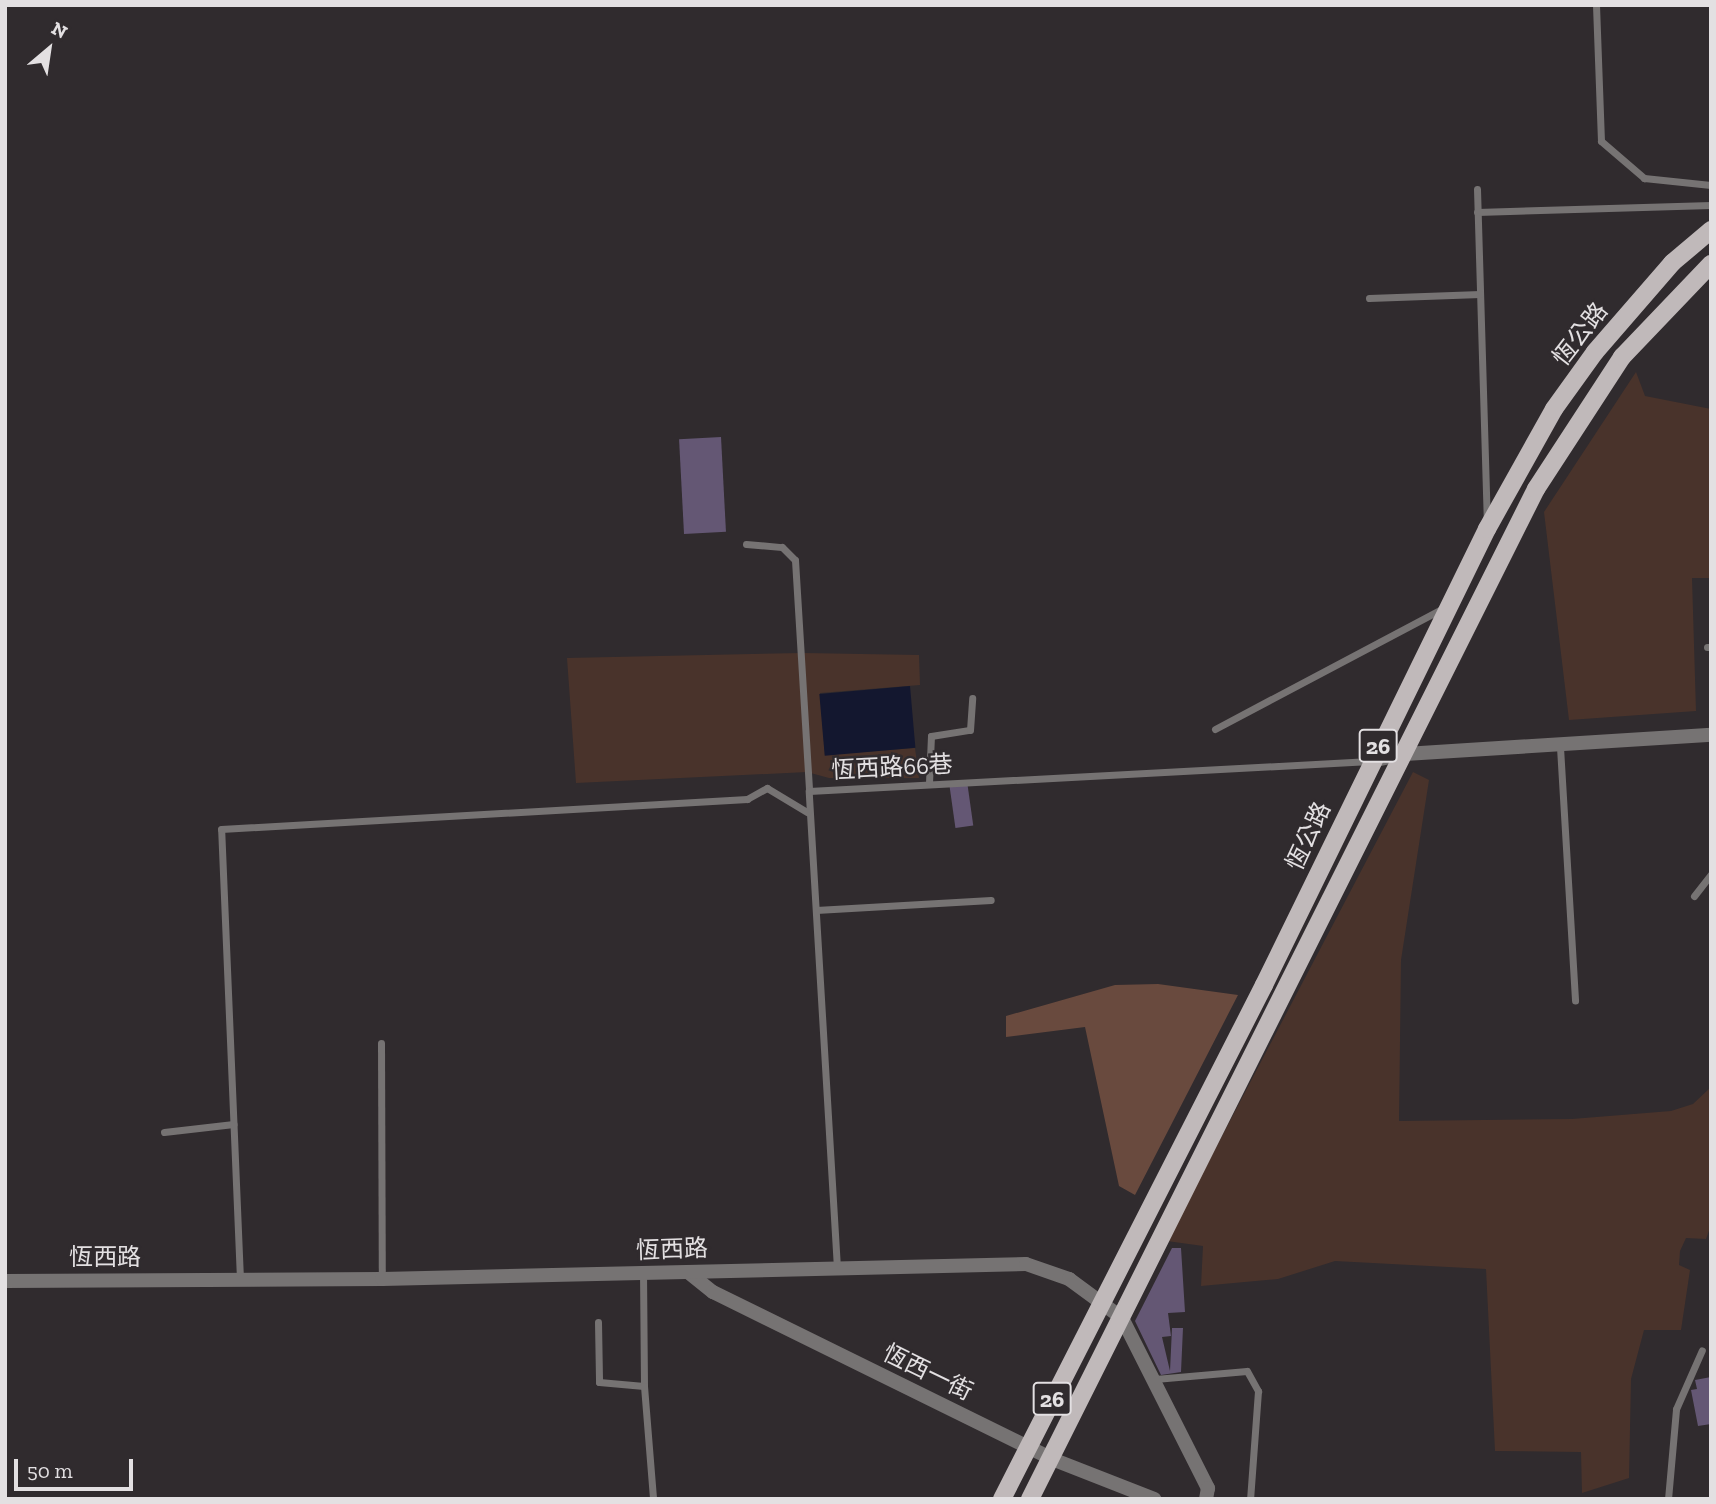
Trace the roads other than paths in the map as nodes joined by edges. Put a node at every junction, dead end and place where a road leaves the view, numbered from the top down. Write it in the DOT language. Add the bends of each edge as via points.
graph roads {
  1 [pos="1596,5"];
  2 [pos="1711,185"];
  3 [pos="1477,189"];
  4 [pos="1711,205"];
  5 [pos="1478,212"];
  6 [pos="1711,230"];
  7 [pos="1711,264"];
  8 [pos="1480,294"];
  9 [pos="1369,298"];
  10 [pos="1487,529"];
  11 [pos="746,544"];
  12 [pos="1448,605"];
  13 [pos="972,698"];
  14 [pos="1215,729"];
  15 [pos="1711,735"];
  16 [pos="1560,747"];
  17 [pos="1405,754"];
  18 [pos="1371,761"];
  19 [pos="929,783"];
  20 [pos="809,791"];
  21 [pos="807,812"];
  22 [pos="1711,874"];
  23 [pos="1693,896"];
  24 [pos="991,900"];
  25 [pos="816,910"];
  26 [pos="1575,1001"];
  27 [pos="381,1043"];
  28 [pos="234,1124"];
  29 [pos="163,1132"];
  30 [pos="837,1268"];
  31 [pos="688,1272"];
  32 [pos="643,1273"];
  33 [pos="240,1279"];
  34 [pos="382,1279"];
  35 [pos="5,1281"];
  36 [pos="1101,1298"];
  37 [pos="1122,1318"];
  38 [pos="598,1322"];
  39 [pos="1702,1350"];
  40 [pos="1155,1379"];
  41 [pos="644,1386"];
  42 [pos="1028,1447"];
  43 [pos="1052,1459"];
  44 [pos="653,1499"];
  45 [pos="1002,1499"];
  46 [pos="1030,1499"];
  47 [pos="1154,1499"];
  48 [pos="1206,1499"];
  49 [pos="1250,1499"];
  50 [pos="1668,1499"];
  1 -- 2 [label="lane" via="1601,141 1644,178"];
  3 -- 5 [label="lane"];
  4 -- 5 [label="lane"];
  5 -- 8 [label="lane"];
  6 -- 10 [label="main road, 恆公路 / 26" via="1672,263 1595,352 1554,409"];
  7 -- 17 [label="main road, 恆公路 / 26" via="1622,356 1575,422 1477,601"];
  8 -- 9 [label="lane"];
  8 -- 10 [label="lane"];
  10 -- 12 [label="main road, 恆公路 / 26"];
  11 -- 20 [label="lane" via="782,547 794,560"];
  12 -- 14 [label="lane"];
  12 -- 18 [label="main road, 恆公路 / 26"];
  13 -- 19 [label="lane" via="970,730 931,736"];
  15 -- 16 [label="street"];
  16 -- 17 [label="street"];
  16 -- 26 [label="lane"];
  17 -- 18 [label="street"];
  17 -- 37 [label="main road, 恆公路 / 26"];
  18 -- 19 [label="lane, 恆西路66巷"];
  18 -- 36 [label="main road, 恆公路 / 26" via="1264,985"];
  19 -- 20 [label="lane, 恆西路66巷"];
  20 -- 21 [label="lane, 恆西路66巷"];
  21 -- 25 [label="lane, 恆西路66巷"];
  21 -- 28 [label="lane" via="767,788 747,799 221,829"];
  22 -- 23 [label="lane"];
  24 -- 25 [label="lane"];
  25 -- 30 [label="lane, 恆西路66巷"];
  27 -- 34 [label="lane"];
  28 -- 29 [label="lane"];
  28 -- 33 [label="lane"];
  30 -- 31 [label="street, 恆西路"];
  30 -- 36 [label="street, 恆西路" via="1026,1264 1069,1279"];
  31 -- 32 [label="street, 恆西路"];
  31 -- 42 [label="street, 恆西一街" via="713,1292"];
  32 -- 34 [label="street, 恆西路"];
  32 -- 41 [label="lane"];
  33 -- 34 [label="street, 恆西路"];
  33 -- 35 [label="street, 恆西路"];
  36 -- 37 [label="street, 恆西路"];
  36 -- 42 [label="main road, 恆公路 / 26"];
  37 -- 40 [label="street, 恆西路"];
  37 -- 43 [label="main road, 恆公路 / 26"];
  38 -- 41 [label="lane" via="599,1382"];
  39 -- 50 [label="lane" via="1676,1409"];
  40 -- 48 [label="street, 恆西路" via="1208,1488"];
  40 -- 49 [label="lane" via="1247,1371 1258,1391"];
  41 -- 44 [label="lane"];
  42 -- 43 [label="street, 恆西一街"];
  42 -- 45 [label="main road, 恆公路 / 26"];
  43 -- 46 [label="main road, 恆公路 / 26"];
  43 -- 47 [label="street, 恆西一街"];
}
